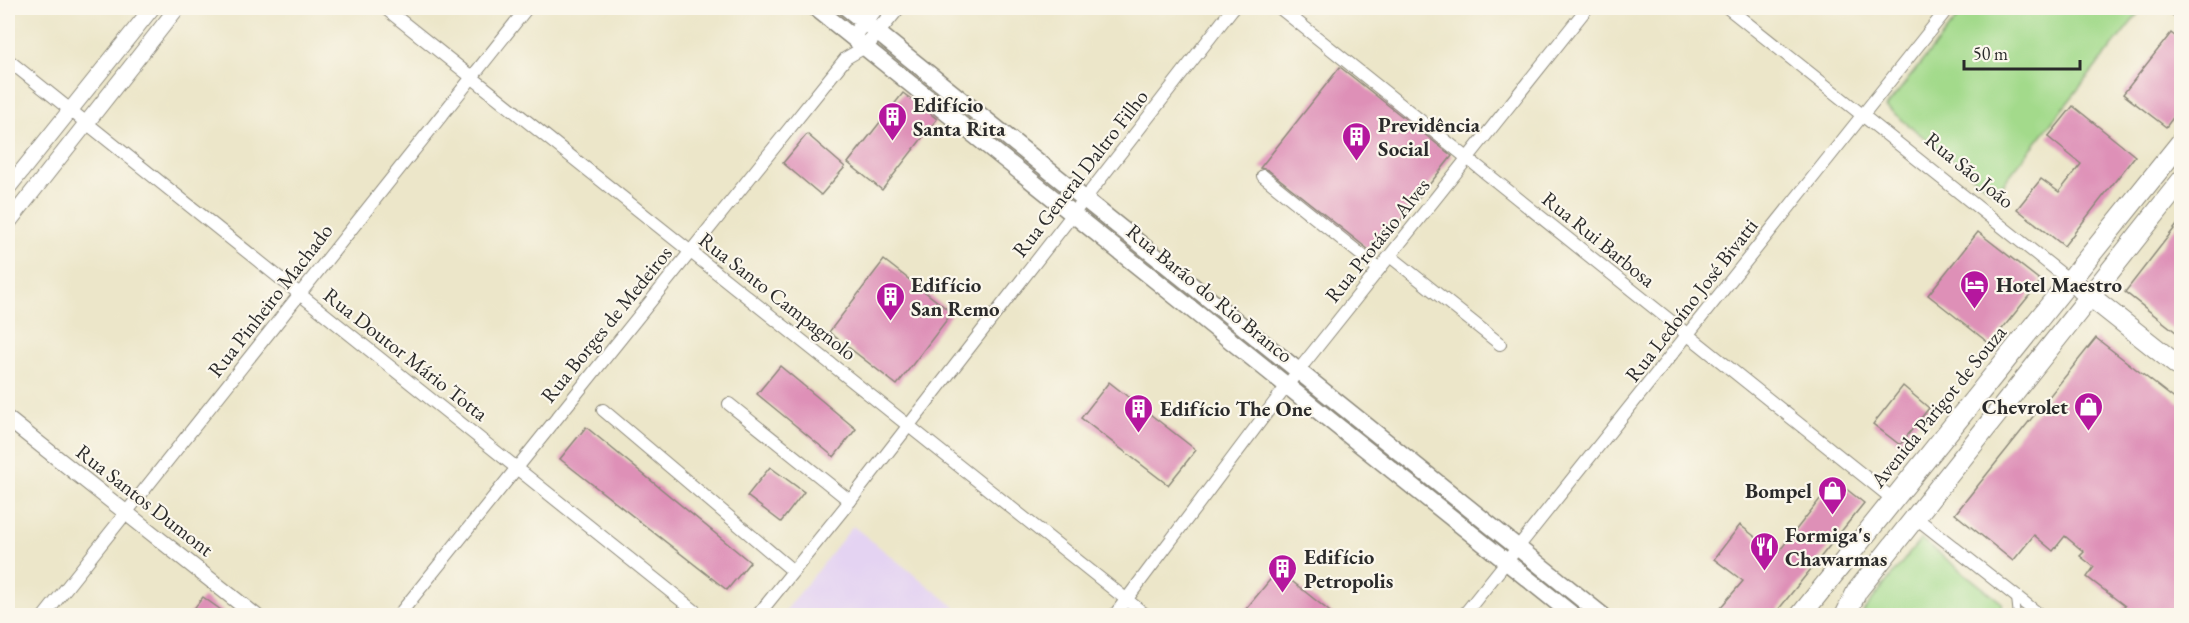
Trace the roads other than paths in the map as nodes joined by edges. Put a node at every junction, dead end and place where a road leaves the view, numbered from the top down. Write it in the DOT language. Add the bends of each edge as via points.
graph roads {
  1 [pos="152,8"];
  2 [pos="177,8"];
  3 [pos="385,8"];
  4 [pos="527,8"];
  5 [pos="816,8"];
  6 [pos="847,8"];
  7 [pos="876,8"];
  8 [pos="897,8"];
  9 [pos="1233,8"];
  10 [pos="1280,8"];
  11 [pos="1587,8"];
  12 [pos="1728,8"];
  13 [pos="1948,8"];
  14 [pos="2173,8"];
  15 [pos="2181,14"];
  16 [pos="871,27"];
  17 [pos="859,42"];
  18 [pos="8,60"];
  19 [pos="471,76"];
  20 [pos="70,109"];
  21 [pos="1863,115"];
  22 [pos="87,123"];
  23 [pos="2181,141"];
  24 [pos="1467,158"];
  25 [pos="1263,176"];
  26 [pos="2181,180"];
  27 [pos="8,188"];
  28 [pos="1085,198"];
  29 [pos="1074,213"];
  30 [pos="8,223"];
  31 [pos="690,252"];
  32 [pos="1390,256"];
  33 [pos="1379,269"];
  34 [pos="2069,280"];
  35 [pos="299,295"];
  36 [pos="2089,296"];
  37 [pos="1688,335"];
  38 [pos="1500,344"];
  39 [pos="2181,369"];
  40 [pos="1293,377"];
  41 [pos="729,404"];
  42 [pos="603,410"];
  43 [pos="8,419"];
  44 [pos="909,423"];
  45 [pos="518,466"];
  46 [pos="1894,500"];
  47 [pos="850,501"];
  48 [pos="127,513"];
  49 [pos="1916,517"];
  50 [pos="1518,548"];
  51 [pos="1506,562"];
  52 [pos="793,571"];
  53 [pos="2015,595"];
  54 [pos="1126,600"];
  55 [pos="44,615"];
  56 [pos="256,615"];
  57 [pos="398,615"];
  58 [pos="701,615"];
  59 [pos="757,615"];
  60 [pos="1114,615"];
  61 [pos="1147,615"];
  62 [pos="1463,615"];
  63 [pos="1574,615"];
  64 [pos="1603,615"];
  65 [pos="1800,615"];
  66 [pos="1845,615"];
  67 [pos="1932,615"];
  68 [pos="1952,615"];
  69 [pos="2018,615"];
  70 [pos="2041,615"];
  1 -- 20 [label="street"];
  2 -- 22 [label="street"];
  3 -- 19 [label="street, Rua Santo Campagnolo"];
  4 -- 19 [label="street, Rua Pinheiro Machado"];
  5 -- 17 [label="main road, Rua Barão do Rio Branco"];
  6 -- 16 [label="main road, Rua Barão do Rio Branco"];
  7 -- 16 [label="street"];
  8 -- 16 [label="street"];
  9 -- 28 [label="street, Rua General Daltro Filho"];
  10 -- 24 [label="street, Rua Rui Barbosa"];
  11 -- 24 [label="street, Rua Protásio Alves"];
  12 -- 21 [label="street, Rua São João"];
  13 -- 21 [label="street, Rua Ledoíno José Bivatti"];
  14 -- 15 [label="street"];
  16 -- 17 [label="street"];
  16 -- 28 [label="main road, Rua Barão do Rio Branco"];
  17 -- 29 [label="main road, Rua Barão do Rio Branco"];
  17 -- 31 [label="street, Rua Borges de Medeiros"];
  18 -- 20 [label="street"];
  19 -- 31 [label="street, Rua Santo Campagnolo"];
  19 -- 35 [label="street, Rua Pinheiro Machado"];
  20 -- 22 [label="street, Rua Doutor Mário Totta"];
  20 -- 27 [label="street"];
  21 -- 34 [label="street, Rua São João"];
  21 -- 37 [label="street, Rua Ledoíno José Bivatti"];
  22 -- 30 [label="street"];
  22 -- 35 [label="street, Rua Doutor Mário Totta"];
  23 -- 34 [label="main road, Avenida Parigot de Souza"];
  24 -- 32 [label="street, Rua Protásio Alves"];
  24 -- 37 [label="street, Rua Rui Barbosa"];
  25 -- 33 [label="street"];
  26 -- 36 [label="main road"];
  28 -- 29 [label="street, Rua General Daltro Filho"];
  28 -- 40 [label="main road, Rua Barão do Rio Branco"];
  29 -- 40 [label="main road, Rua Barão do Rio Branco"];
  29 -- 44 [label="street, Rua General Daltro Filho"];
  31 -- 44 [label="street, Rua Santo Campagnolo"];
  31 -- 45 [label="street, Rua Borges de Medeiros"];
  32 -- 33 [label="street, Rua Protásio Alves"];
  32 -- 38 [label="street"];
  33 -- 40 [label="street, Rua Protásio Alves"];
  34 -- 36 [label="main road, Rua São João"];
  34 -- 46 [label="main road, Avenida Parigot de Souza"];
  35 -- 45 [label="street, Rua Doutor Mário Totta"];
  35 -- 48 [label="street, Rua Pinheiro Machado"];
  36 -- 39 [label="main road, Rua São João"];
  36 -- 49 [label="main road"];
  37 -- 46 [label="street, Rua Rui Barbosa"];
  37 -- 50 [label="street, Rua Ledoíno José Bivatti"];
  40 -- 50 [label="main road, Rua Barão do Rio Branco"];
  40 -- 51 [label="main road, Rua Barão do Rio Branco"];
  40 -- 54 [label="street, Rua Protásio Alves"];
  41 -- 47 [label="street"];
  42 -- 52 [label="street"];
  43 -- 48 [label="street, Rua Santos Dumont"];
  44 -- 47 [label="street, Rua General Daltro Filho"];
  44 -- 54 [label="street, Rua Santo Campagnolo"];
  45 -- 57 [label="street, Rua Borges de Medeiros"];
  45 -- 58 [label="street, Rua Doutor Mário Totta"];
  46 -- 65 [label="main road, Avenida Parigot de Souza"];
  47 -- 52 [label="street, Rua General Daltro Filho"];
  48 -- 55 [label="street, Rua Pinheiro Machado"];
  48 -- 56 [label="street, Rua Santos Dumont"];
  49 -- 53 [label="street"];
  49 -- 66 [label="main road" via="1857,591"];
  50 -- 51 [label="street, Rua Ledoíno José Bivatti"];
  50 -- 64 [label="main road, Rua Barão do Rio Branco"];
  51 -- 62 [label="street, Rua Ledoíno José Bivatti"];
  51 -- 63 [label="main road, Rua Barão do Rio Branco"];
  52 -- 59 [label="street, Rua General Daltro Filho"];
  53 -- 69 [label="lane"];
  53 -- 70 [label="street"];
  54 -- 60 [label="street, Rua Protásio Alves"];
  54 -- 61 [label="street, Rua Santo Campagnolo"];
  67 -- 68 [label="lane"];
}
